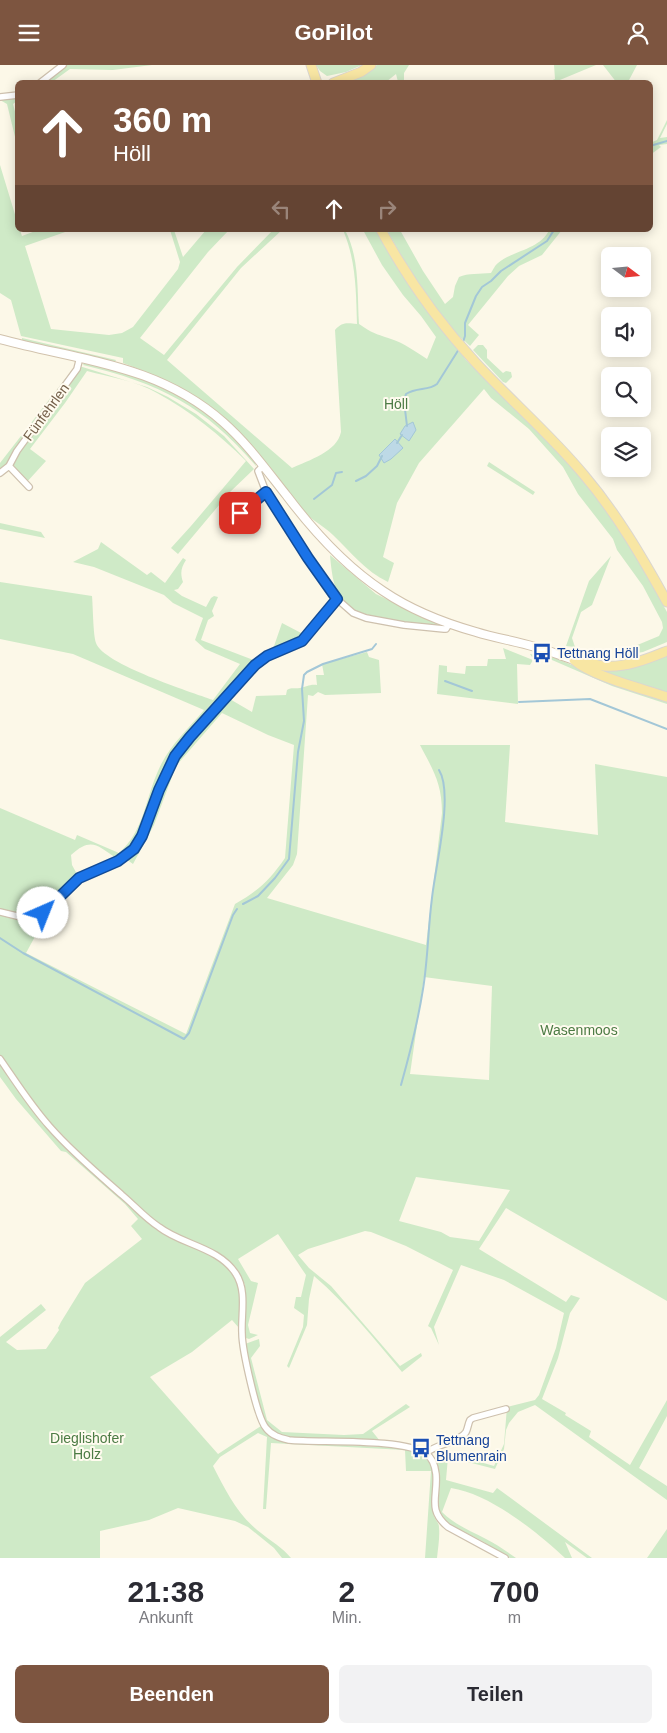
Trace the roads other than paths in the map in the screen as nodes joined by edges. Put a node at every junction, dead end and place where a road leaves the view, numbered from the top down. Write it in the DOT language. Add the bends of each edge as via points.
graph roads {
  1 [pos="63,65"];
  2 [pos="311,65"];
  3 [pos="371,65"];
  4 [pos="44,80"];
  5 [pos="316,80"];
  6 [pos="344,80"];
  7 [pos="15,95"];
  8 [pos="0,97"];
  9 [pos="382,232"];
  10 [pos="0,339"];
  11 [pos="80,357"];
  12 [pos="9,465"];
  13 [pos="263,466"];
  14 [pos="0,473"];
  15 [pos="30,487"];
  16 [pos="266,492"];
  17 [pos="226,524"];
  18 [pos="337,599"];
  19 [pos="667,602"];
  20 [pos="449,623"];
  21 [pos="667,651"];
  22 [pos="574,660"];
  23 [pos="667,697"];
  24 [pos="0,912"];
  25 [pos="0,1059"];
  26 [pos="506,1409"];
  27 [pos="426,1453"];
  28 [pos="505,1558"];
  1 -- 4 [label="street"];
  2 -- 5 [label="main road"];
  3 -- 6 [label="main road"];
  7 -- 8 [label="street"];
  9 -- 19 [label="main road" via="404,270 454,338 596,489 626,531"];
  10 -- 11 [label="main road"];
  11 -- 12 [label="street, Fünfehrlen" via="77,369"];
  11 -- 13 [label="main road" via="132,370 178,390 223,422"];
  12 -- 14 [label="street, Fünfehrlen"];
  12 -- 15 [label="street"];
  13 -- 16 [label="street" via="258,471"];
  13 -- 20 [label="main road" via="317,533 351,568 384,592"];
  16 -- 17 [label="street"];
  16 -- 18 [label="street"];
  18 -- 20 [label="street" via="354,613 381,621 444,629"];
  18 -- 24 [label="street" via="306,637 261,660 190,737 175,756 134,849 118,861 79,878 40,915 30,918"];
  20 -- 22 [label="main road"];
  21 -- 22 [label="main road" via="620,666"];
  22 -- 23 [label="main road" via="580,666 605,676"];
  25 -- 27 [label="street" via="50,1127 90,1167 157,1227 204,1248 235,1272 241,1285 245,1356 262,1422 271,1434 289,1440 382,1443"];
  26 -- 27 [label="street" via="473,1418 463,1436"];
  27 -- 28 [label="street" via="432,1459 436,1472 435,1510 439,1519"];
}
